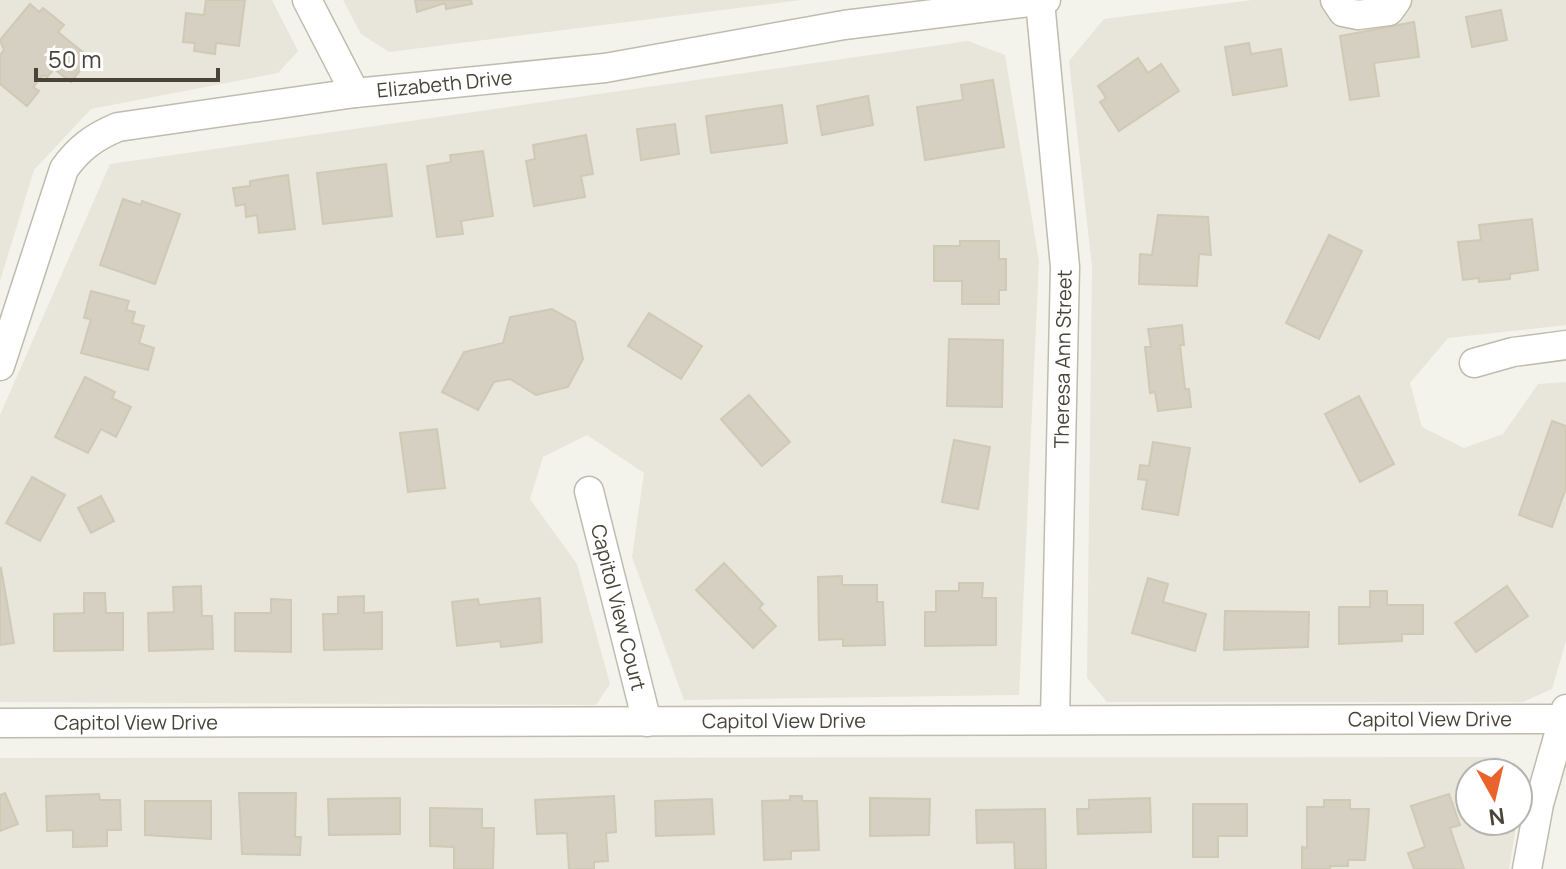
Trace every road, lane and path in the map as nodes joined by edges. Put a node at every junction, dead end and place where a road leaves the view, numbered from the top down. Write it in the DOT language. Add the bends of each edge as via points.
graph roads {
  1 [pos="307,0"];
  2 [pos="1046,0"];
  3 [pos="1335,0"];
  4 [pos="1397,0"];
  5 [pos="1040,1"];
  6 [pos="355,93"];
  7 [pos="1566,345"];
  8 [pos="1474,363"];
  9 [pos="0,366"];
  10 [pos="589,491"];
  11 [pos="1564,715"];
  12 [pos="1055,718"];
  13 [pos="647,722"];
  14 [pos="0,723"];
  15 [pos="1527,869"];
  1 -- 6 [label="street"];
  2 -- 5 [label="street, Elizabeth Drive"];
  3 -- 4 [label="street" via="1343,12 1358,15 1389,11"];
  5 -- 6 [label="street, Elizabeth Drive" via="844,25 605,68"];
  5 -- 12 [label="street, Theresa Ann Street" via="1065,267"];
  6 -- 9 [label="street, Elizabeth Drive" via="118,127 96,136 64,169"];
  7 -- 8 [label="street"];
  10 -- 13 [label="street, Capitol View Court"];
  11 -- 12 [label="street, Capitol View Drive"];
  11 -- 15 [label="street"];
  12 -- 13 [label="street, Capitol View Drive"];
  13 -- 14 [label="street, Capitol View Drive"];
}
